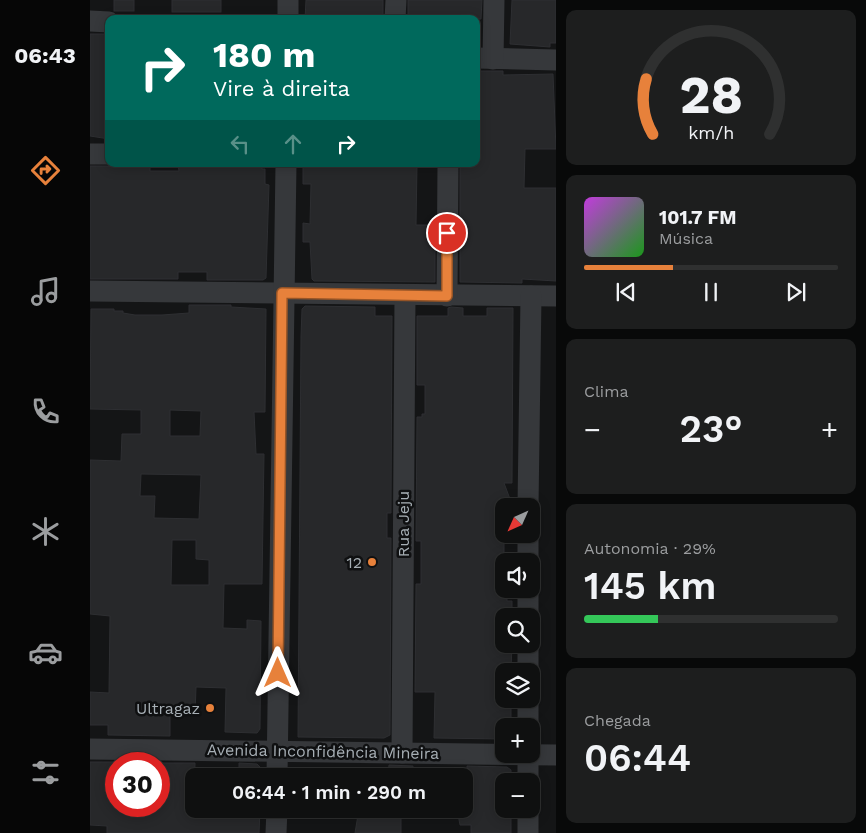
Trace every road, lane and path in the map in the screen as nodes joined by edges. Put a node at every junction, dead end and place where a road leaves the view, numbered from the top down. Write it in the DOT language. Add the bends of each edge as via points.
graph roads {
  1 [pos="288,0"];
  2 [pos="396,0"];
  3 [pos="494,0"];
  4 [pos="288,15"];
  5 [pos="395,15"];
  6 [pos="90,22"];
  7 [pos="105,22"];
  8 [pos="485,58"];
  9 [pos="556,60"];
  10 [pos="90,154"];
  11 [pos="105,154"];
  12 [pos="286,167"];
  13 [pos="448,167"];
  14 [pos="90,291"];
  15 [pos="282,293"];
  16 [pos="405,295"];
  17 [pos="447,296"];
  18 [pos="531,296"];
  19 [pos="556,296"];
  20 [pos="528,498"];
  21 [pos="90,749"];
  22 [pos="278,750"];
  23 [pos="402,753"];
  24 [pos="495,754"];
  25 [pos="540,754"];
  26 [pos="556,754"];
  27 [pos="277,768"];
  28 [pos="277,818"];
  29 [pos="528,818"];
  30 [pos="276,833"];
  31 [pos="528,833"];
  1 -- 4 [label="street"];
  2 -- 5 [label="street"];
  3 -- 8 [label="street"];
  6 -- 7 [label="street"];
  8 -- 9 [label="street"];
  10 -- 11 [label="street"];
  12 -- 15 [label="street"];
  13 -- 17 [label="street"];
  14 -- 15 [label="street"];
  15 -- 16 [label="street"];
  15 -- 22 [label="street"];
  16 -- 17 [label="street"];
  16 -- 23 [label="street, Rua Jeju"];
  17 -- 18 [label="street"];
  18 -- 19 [label="street"];
  18 -- 20 [label="street"];
  21 -- 22 [label="street, Avenida Inconfidência Mineira"];
  22 -- 23 [label="street, Avenida Inconfidência Mineira"];
  22 -- 27 [label="street"];
  23 -- 24 [label="street, Avenida Inconfidência Mineira"];
  25 -- 26 [label="street, Avenida Inconfidência Mineira"];
  28 -- 30 [label="street"];
  29 -- 31 [label="street"];
}
